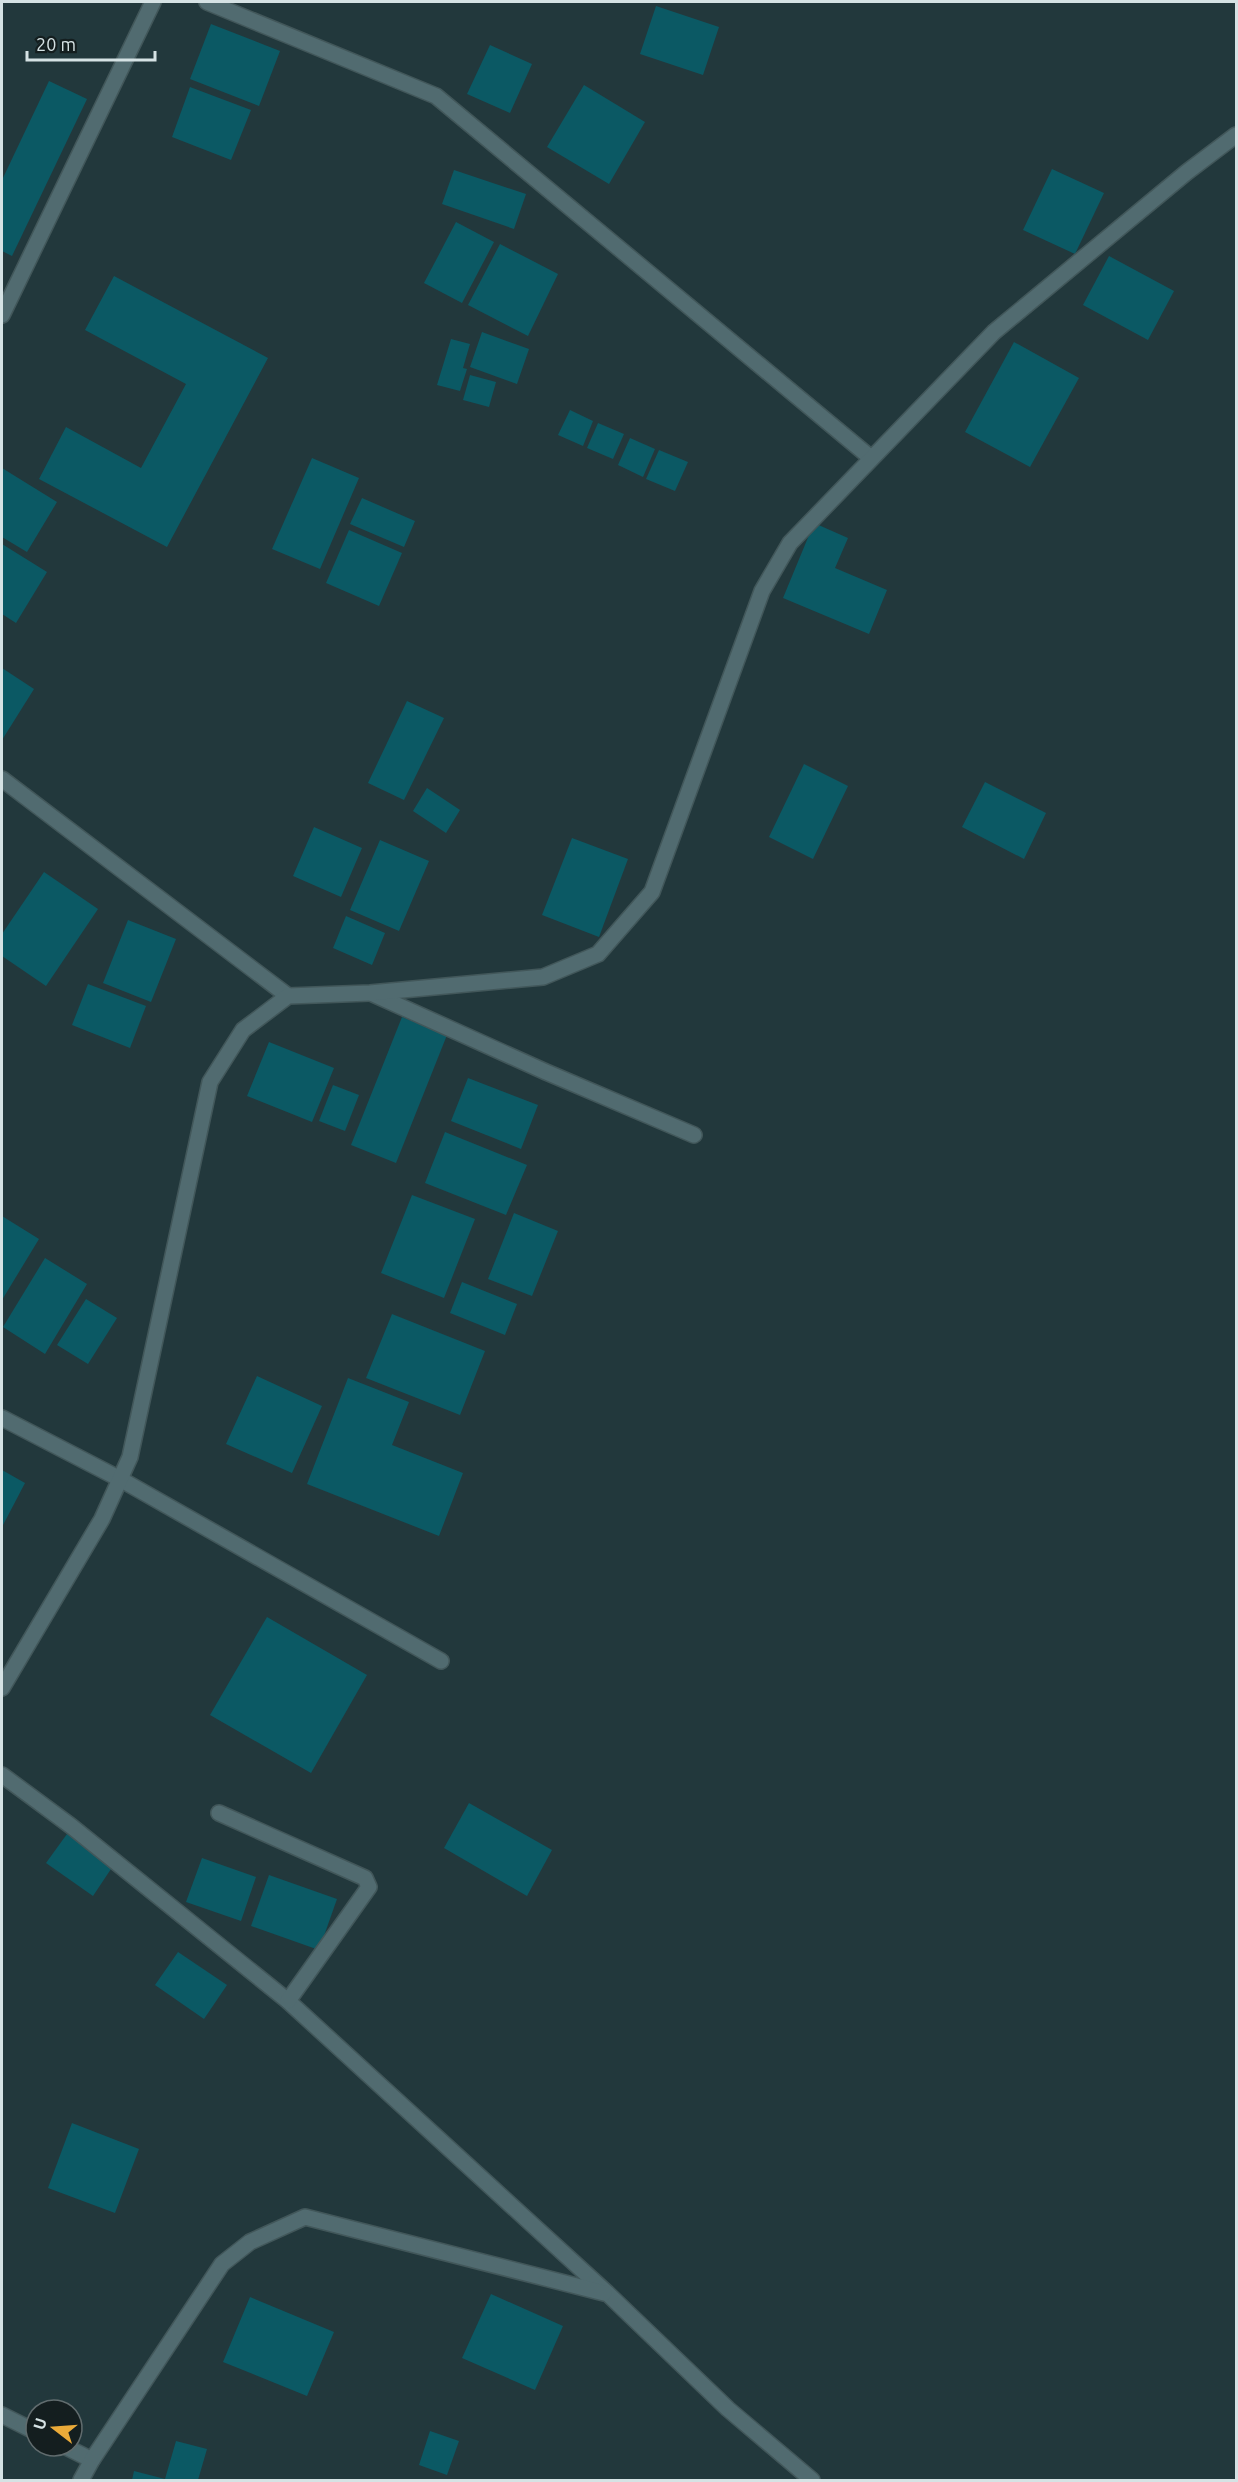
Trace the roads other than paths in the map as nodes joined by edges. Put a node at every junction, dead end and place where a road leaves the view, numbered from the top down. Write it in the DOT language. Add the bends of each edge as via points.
graph roads {
  1 [pos="153,2"];
  2 [pos="207,2"];
  3 [pos="1236,135"];
  4 [pos="2,315"];
  5 [pos="871,458"];
  6 [pos="2,779"];
  7 [pos="370,993"];
  8 [pos="288,996"];
  9 [pos="694,1135"];
  10 [pos="2,1418"];
  11 [pos="120,1479"];
  12 [pos="441,1661"];
  13 [pos="2,1689"];
  14 [pos="2,1775"];
  15 [pos="219,1813"];
  16 [pos="288,2001"];
  17 [pos="607,2293"];
  18 [pos="2,2415"];
  19 [pos="24,2426"];
  20 [pos="84,2456"];
  21 [pos="92,2460"];
  22 [pos="81,2481"];
  23 [pos="812,2481"];
  1 -- 4 [label="street"];
  2 -- 5 [label="street" via="436,96"];
  3 -- 5 [label="street" via="993,332"];
  5 -- 7 [label="street" via="790,543 762,591 652,892 598,954 543,977"];
  6 -- 8 [label="street"];
  7 -- 8 [label="street"];
  7 -- 9 [label="street"];
  8 -- 11 [label="street" via="243,1030 210,1082 130,1457"];
  10 -- 11 [label="street"];
  11 -- 12 [label="street"];
  11 -- 13 [label="street" via="102,1519"];
  14 -- 16 [label="street"];
  15 -- 16 [label="street" via="365,1878 369,1887"];
  16 -- 17 [label="street"];
  17 -- 21 [label="street" via="305,2217 250,2242 222,2264"];
  17 -- 23 [label="street" via="728,2409"];
  18 -- 19 [label="street"];
  20 -- 21 [label="street"];
  21 -- 22 [label="street"];
}
